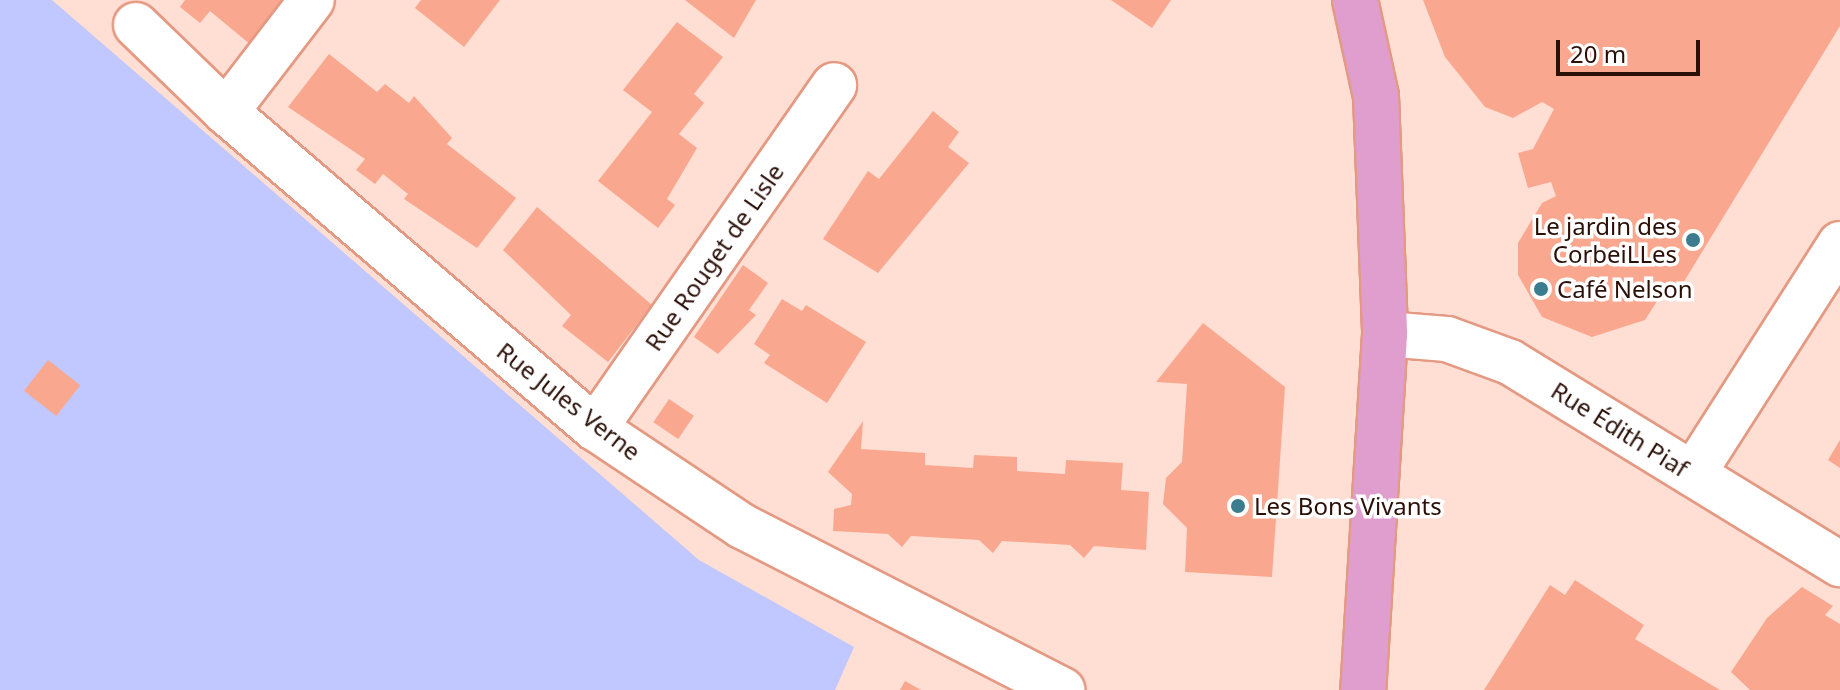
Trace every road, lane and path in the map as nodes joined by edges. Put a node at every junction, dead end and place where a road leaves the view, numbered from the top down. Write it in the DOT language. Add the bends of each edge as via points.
graph roads {
  1 [pos="312,0"];
  2 [pos="1355,0"];
  3 [pos="136,25"];
  4 [pos="834,85"];
  5 [pos="226,112"];
  6 [pos="1840,244"];
  7 [pos="1385,334"];
  8 [pos="595,428"];
  9 [pos="1693,474"];
  10 [pos="1840,564"];
  11 [pos="1063,690"];
  12 [pos="1363,690"];
  1 -- 5 [label="street"];
  2 -- 7 [label="main road" via="1376,96"];
  3 -- 5 [label="street, Rue Jules Verne"];
  4 -- 8 [label="street, Rue Rouget de Lisle"];
  5 -- 8 [label="street, Rue Jules Verne"];
  6 -- 9 [label="street"];
  7 -- 9 [label="street, Rue Édith Piaf" via="1447,339 1510,362"];
  7 -- 12 [label="main road"];
  8 -- 11 [label="street, Rue Jules Verne" via="742,526"];
  9 -- 10 [label="street, Rue Édith Piaf"];
}
